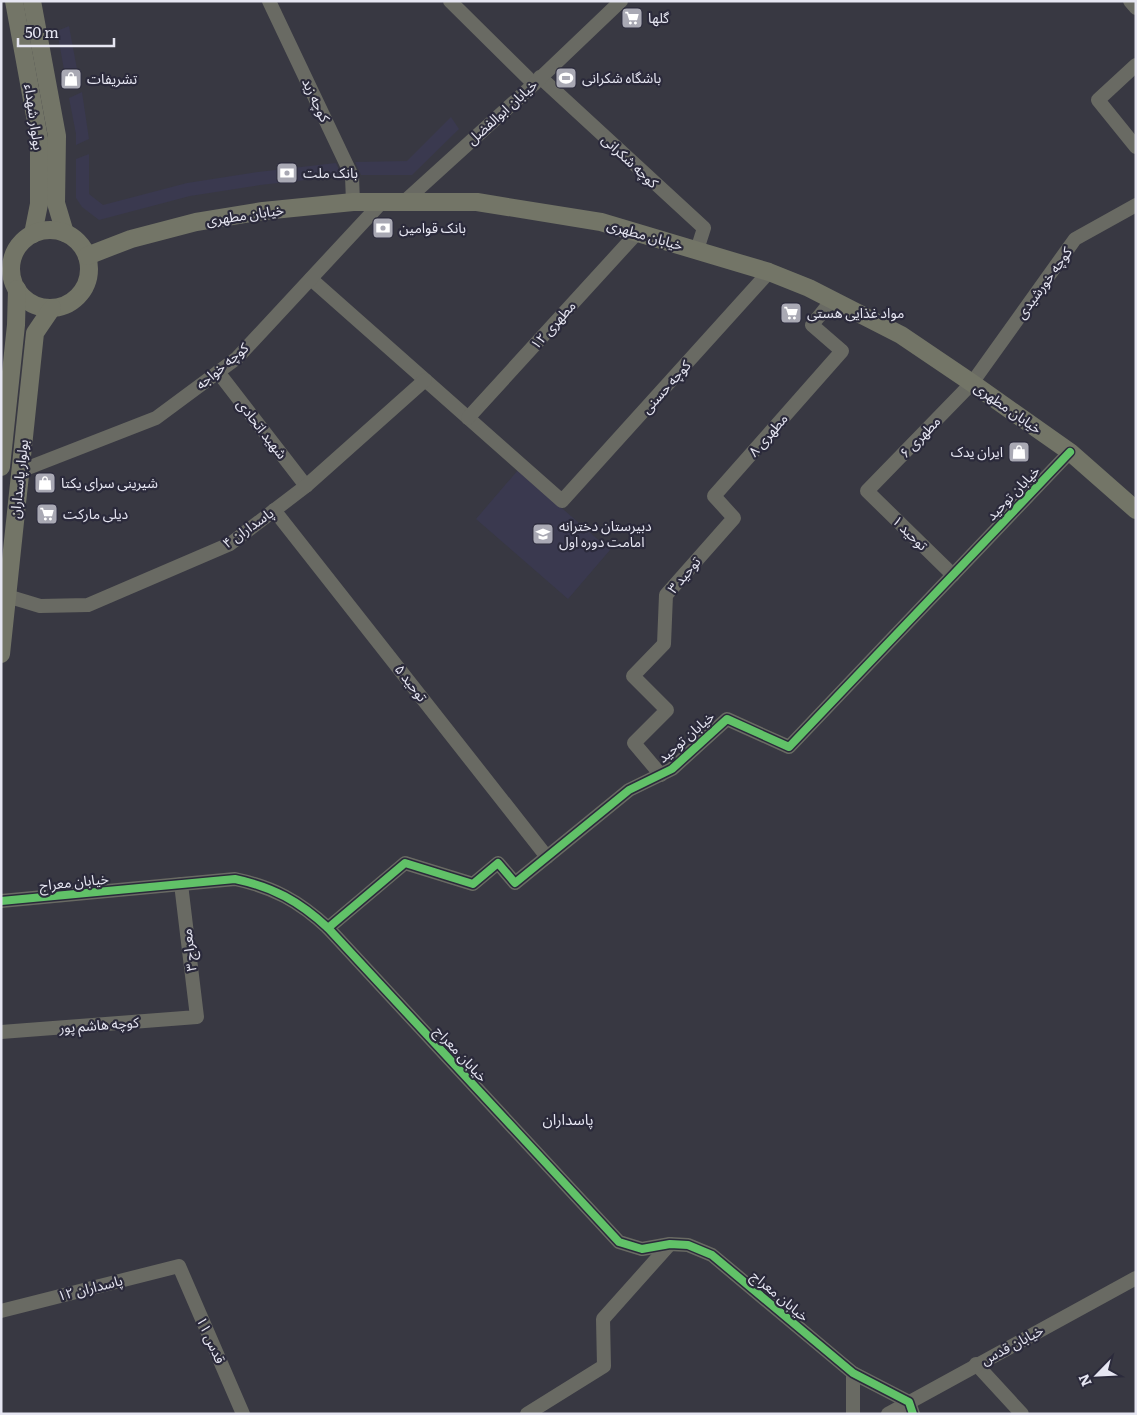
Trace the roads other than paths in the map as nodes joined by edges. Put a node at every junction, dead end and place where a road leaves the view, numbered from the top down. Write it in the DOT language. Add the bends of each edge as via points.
graph roads {
  1 [pos="14,1"];
  2 [pos="32,1"];
  3 [pos="269,1"];
  4 [pos="450,1"];
  5 [pos="1130,1"];
  6 [pos="619,2"];
  7 [pos="1136,8"];
  8 [pos="1136,66"];
  9 [pos="537,81"];
  10 [pos="1136,146"];
  11 [pos="353,202"];
  12 [pos="382,202"];
  13 [pos="404,202"];
  14 [pos="1136,205"];
  15 [pos="638,232"];
  16 [pos="65,233"];
  17 [pos="33,234"];
  18 [pos="697,250"];
  19 [pos="87,256"];
  20 [pos="769,272"];
  21 [pos="311,279"];
  22 [pos="11,286"];
  23 [pos="832,300"];
  24 [pos="52,308"];
  25 [pos="218,372"];
  26 [pos="425,380"];
  27 [pos="972,383"];
  28 [pos="468,418"];
  29 [pos="1070,452"];
  30 [pos="1,468"];
  31 [pos="20,471"];
  32 [pos="306,486"];
  33 [pos="867,491"];
  34 [pos="274,510"];
  35 [pos="1136,510"];
  36 [pos="734,518"];
  37 [pos="953,575"];
  38 [pos="7,596"];
  39 [pos="1,654"];
  40 [pos="661,775"];
  41 [pos="547,857"];
  42 [pos="181,884"];
  43 [pos="1,901"];
  44 [pos="328,928"];
  45 [pos="197,1017"];
  46 [pos="1,1032"];
  47 [pos="670,1244"];
  48 [pos="178,1266"];
  49 [pos="1136,1278"];
  50 [pos="1,1311"];
  51 [pos="976,1364"];
  52 [pos="852,1373"];
  53 [pos="911,1408"];
  54 [pos="244,1414"];
  55 [pos="527,1414"];
  56 [pos="853,1414"];
  57 [pos="888,1414"];
  58 [pos="1022,1414"];
  1 -- 17 [label="main road, بولوار شهداء" via="39,138 39,204"];
  2 -- 16 [label="main road, بولوار شهداء" via="57,136 56,203"];
  3 -- 11 [label="street, کوچه زید" via="352,176"];
  4 -- 9 [label="street"];
  5 -- 7 [label="street"];
  6 -- 9 [label="street, خیابان ابوالفضل"];
  8 -- 10 [label="street" via="1098,100"];
  9 -- 13 [label="street, خیابان ابوالفضل"];
  9 -- 18 [label="street, کوچه شکرانی" via="704,228"];
  11 -- 12 [label="main road, خیابان مطهری"];
  11 -- 19 [label="main road, خیابان مطهری" via="196,222 131,239"];
  12 -- 13 [label="main road, خیابان مطهری"];
  12 -- 21 [label="street, کوچه خواجه"];
  13 -- 15 [label="main road, خیابان مطهری" via="477,202 601,222"];
  14 -- 27 [label="street, کوچه خورشیدی" via="1075,239"];
  15 -- 18 [label="main road, خیابان مطهری"];
  15 -- 28 [label="street, مطهری ۱۲"];
  16 -- 17 [label="main road" via="49,230"];
  16 -- 19 [label="main road" via="78,242"];
  17 -- 22 [label="main road" via="16,250 11,266"];
  18 -- 20 [label="main road, خیابان مطهری"];
  19 -- 24 [label="main road" via="88,280 80,294 67,304"];
  20 -- 23 [label="main road, خیابان مطهری"];
  20 -- 28 [label="street, کوچه حسنی" via="562,501"];
  21 -- 25 [label="street, کوچه خواجه" via="237,358"];
  21 -- 26 [label="street"];
  22 -- 24 [label="main road" via="36,305"];
  22 -- 30 [label="main road, بولوار پاسداران" via="16,325"];
  23 -- 27 [label="main road, خیابان مطهری" via="901,335"];
  23 -- 36 [label="street, مطهری ۸" via="812,325 842,351 714,496"];
  24 -- 31 [label="main road, بولوار پاسداران" via="34,333"];
  25 -- 31 [label="street, کوچه خواجه" via="156,418"];
  25 -- 32 [label="street, شهید اتحادی"];
  26 -- 28 [label="street"];
  26 -- 32 [label="street, پاسداران ۴"];
  27 -- 29 [label="main road, خیابان مطهری"];
  27 -- 33 [label="street, مطهری ۶"];
  29 -- 35 [label="main road, خیابان مطهری"];
  29 -- 37 [label="street, خیابان توحید"];
  31 -- 38 [label="main road, بولوار پاسداران"];
  32 -- 34 [label="street, پاسداران ۴"];
  33 -- 37 [label="street, توحید ۱"];
  34 -- 38 [label="street, پاسداران ۴" via="230,544 88,605 40,606"];
  34 -- 41 [label="street, توحید ۵"];
  36 -- 40 [label="street, توحید ۳" via="666,595 664,644 634,676 667,710 634,743"];
  37 -- 40 [label="street, خیابان توحید" via="789,747 727,719 672,769"];
  38 -- 39 [label="main road, بولوار پاسداران"];
  40 -- 41 [label="street, خیابان توحید" via="629,790"];
  41 -- 44 [label="street, خیابان توحید" via="514,883 498,863 473,884 406,862"];
  42 -- 43 [label="street, خیابان معراج"];
  42 -- 44 [label="street, خیابان معراج" via="235,879 256,883 295,901"];
  42 -- 45 [label="street, معراج ۳"];
  44 -- 47 [label="street, خیابان معراج" via="619,1242 642,1249"];
  45 -- 46 [label="street, کوچه هاشم پور"];
  47 -- 52 [label="street, خیابان معراج" via="688,1245 712,1255"];
  47 -- 55 [label="street" via="602,1319 604,1366"];
  48 -- 50 [label="street, پاسداران ۱۲"];
  48 -- 54 [label="street, قدس ۱۱"];
  49 -- 51 [label="street, خیابان قدس"];
  51 -- 53 [label="street, خیابان قدس"];
  51 -- 58 [label="street"];
  52 -- 53 [label="street, خیابان معراج"];
  52 -- 56 [label="street"];
  53 -- 57 [label="street, خیابان قدس"];
}
